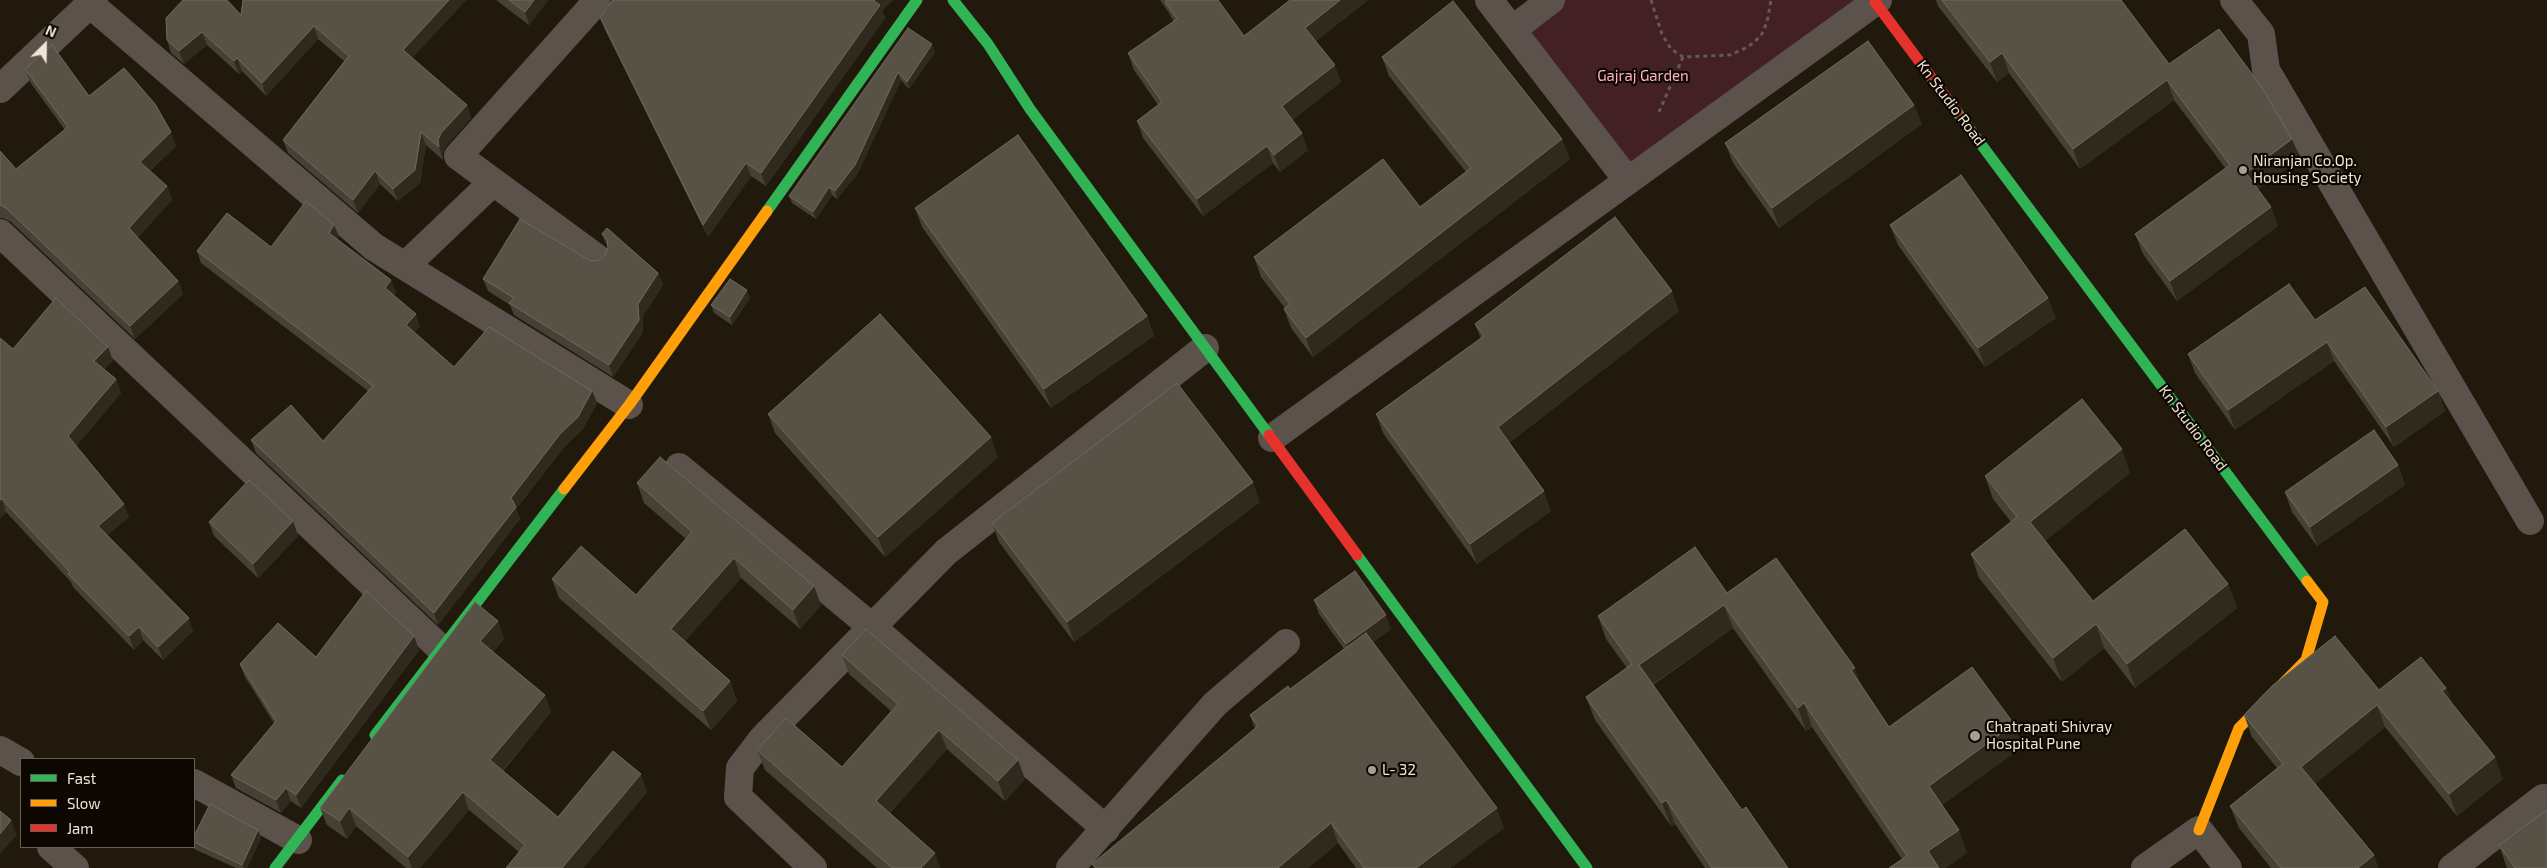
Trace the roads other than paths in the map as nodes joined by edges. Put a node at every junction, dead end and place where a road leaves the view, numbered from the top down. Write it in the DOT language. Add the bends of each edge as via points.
graph roads {
  1 [pos="598,0"];
  2 [pos="917,0"];
  3 [pos="953,0"];
  4 [pos="1489,0"];
  5 [pos="1551,0"];
  6 [pos="2234,0"];
  7 [pos="1876,1"];
  8 [pos="92,2"];
  9 [pos="1512,30"];
  10 [pos="0,89"];
  11 [pos="1628,181"];
  12 [pos="493,182"];
  13 [pos="0,233"];
  14 [pos="597,258"];
  15 [pos="405,266"];
  16 [pos="1205,348"];
  17 [pos="629,405"];
  18 [pos="1272,438"];
  19 [pos="679,467"];
  20 [pos="2530,521"];
  21 [pos="872,627"];
  22 [pos="1286,644"];
  23 [pos="440,648"];
  24 [pos="369,744"];
  25 [pos="0,750"];
  26 [pos="20,761"];
  27 [pos="351,768"];
  28 [pos="195,785"];
  29 [pos="2543,798"];
  30 [pos="1106,829"];
  31 [pos="2198,830"];
  32 [pos="298,840"];
  33 [pos="52,848"];
  34 [pos="75,868"];
  35 [pos="275,868"];
  36 [pos="814,868"];
  37 [pos="1070,868"];
  38 [pos="1587,868"];
  39 [pos="2146,868"];
  40 [pos="2228,868"];
  41 [pos="2452,868"];
  1 -- 12 [label="street" via="458,156"];
  2 -- 17 [label="street"];
  3 -- 16 [label="street" via="988,44 1030,108"];
  4 -- 9 [label="street"];
  5 -- 9 [label="street"];
  6 -- 20 [label="street" via="2262,34 2266,70"];
  7 -- 11 [label="street"];
  7 -- 31 [label="street, Kn Studio Road" via="2323,602 2306,660 2239,728"];
  8 -- 10 [label="street"];
  8 -- 15 [label="street" via="374,246"];
  9 -- 11 [label="street"];
  11 -- 18 [label="street"];
  12 -- 14 [label="street"];
  12 -- 15 [label="street"];
  13 -- 23 [label="street"];
  15 -- 17 [label="street"];
  16 -- 18 [label="street"];
  16 -- 21 [label="street" via="946,552"];
  17 -- 23 [label="street"];
  18 -- 38 [label="street"];
  19 -- 21 [label="street"];
  21 -- 30 [label="street"];
  21 -- 36 [label="street" via="763,738 740,768 738,797"];
  22 -- 30 [label="street" via="1216,704"];
  23 -- 24 [label="street"];
  25 -- 26 [label="street"];
  27 -- 32 [label="street"];
  28 -- 32 [label="street"];
  29 -- 41 [label="street"];
  30 -- 37 [label="street"];
  31 -- 39 [label="street"];
  31 -- 40 [label="street"];
  32 -- 35 [label="street"];
  33 -- 34 [label="street"];
}
